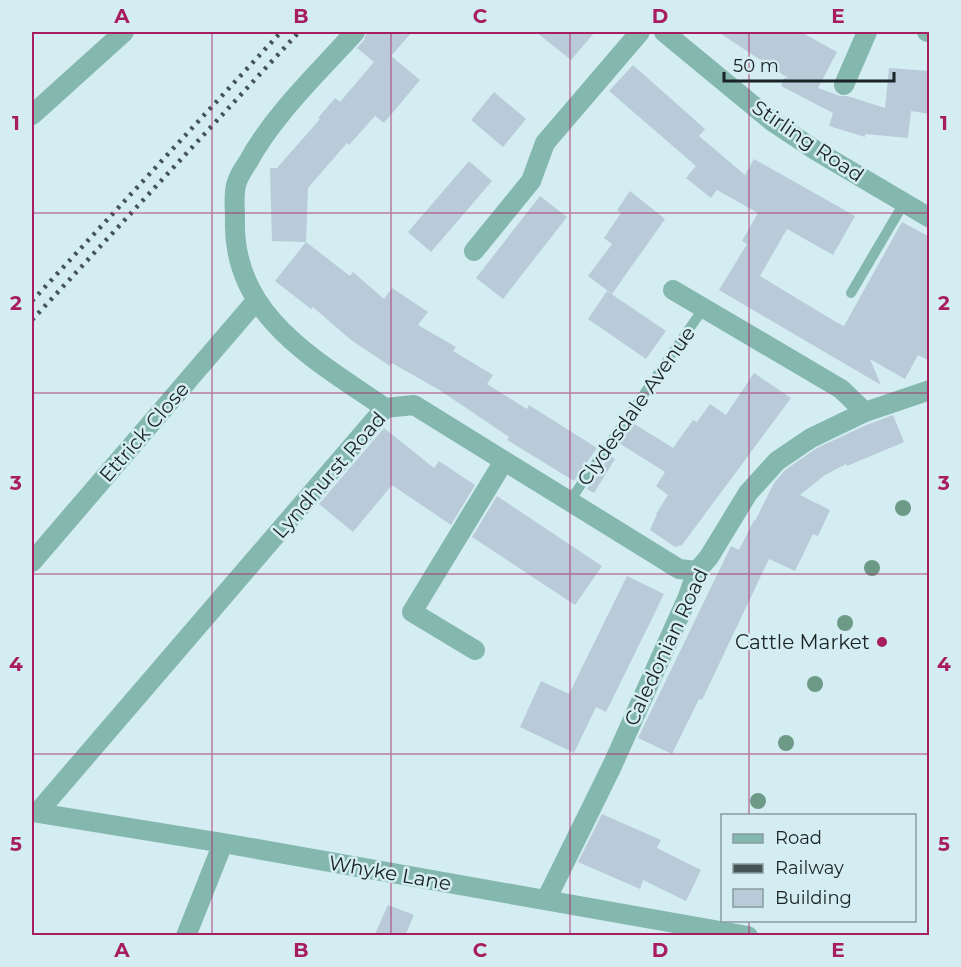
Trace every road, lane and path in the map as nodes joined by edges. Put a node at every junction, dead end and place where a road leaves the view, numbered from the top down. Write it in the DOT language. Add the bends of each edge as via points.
graph roads {
  1 [pos="124,32"];
  2 [pos="355,32"];
  3 [pos="640,32"];
  4 [pos="664,32"];
  5 [pos="867,32"];
  6 [pos="844,85"];
  7 [pos="32,115"];
  8 [pos="904,203"];
  9 [pos="930,218"];
  10 [pos="474,251"];
  11 [pos="673,290"];
  12 [pos="851,293"];
  13 [pos="256,301"];
  14 [pos="703,309"];
  15 [pos="930,390"];
  16 [pos="385,408"];
  17 [pos="865,412"];
  18 [pos="504,461"];
  19 [pos="569,502"];
  20 [pos="32,562"];
  21 [pos="697,571"];
  22 [pos="475,650"];
  23 [pos="35,812"];
  24 [pos="223,843"];
  25 [pos="546,900"];
  26 [pos="186,936"];
  27 [pos="748,936"];
  1 -- 7 [label="street"];
  2 -- 13 [label="street" via="261,138 236,182 234,233 241,266"];
  3 -- 10 [label="street" via="544,143 531,181"];
  4 -- 8 [label="street, Stirling Road" via="773,122"];
  5 -- 6 [label="street"];
  8 -- 9 [label="street, Stirling Road"];
  8 -- 12 [label="lane"];
  11 -- 14 [label="street, Clydesdale Avenue"];
  13 -- 16 [label="street" via="275,326 302,350"];
  13 -- 20 [label="street, Ettrick Close"];
  14 -- 17 [label="street, Clydesdale Avenue" via="841,389"];
  14 -- 19 [label="lane, Clydesdale Avenue"];
  15 -- 17 [label="street, Caledonian Road"];
  16 -- 18 [label="street, Lyndhurst Road" via="414,405"];
  16 -- 23 [label="street, Lyndhurst Road"];
  17 -- 21 [label="street, Caledonian Road" via="811,438 777,461 748,493"];
  18 -- 19 [label="street, Lyndhurst Road"];
  18 -- 22 [label="street" via="412,612"];
  19 -- 21 [label="street, Lyndhurst Road" via="679,569"];
  21 -- 25 [label="street, Caledonian Road" via="616,756"];
  23 -- 24 [label="street, Whyke Lane"];
  24 -- 25 [label="street, Whyke Lane"];
  24 -- 26 [label="street"];
  25 -- 27 [label="street, Whyke Lane"];
}
